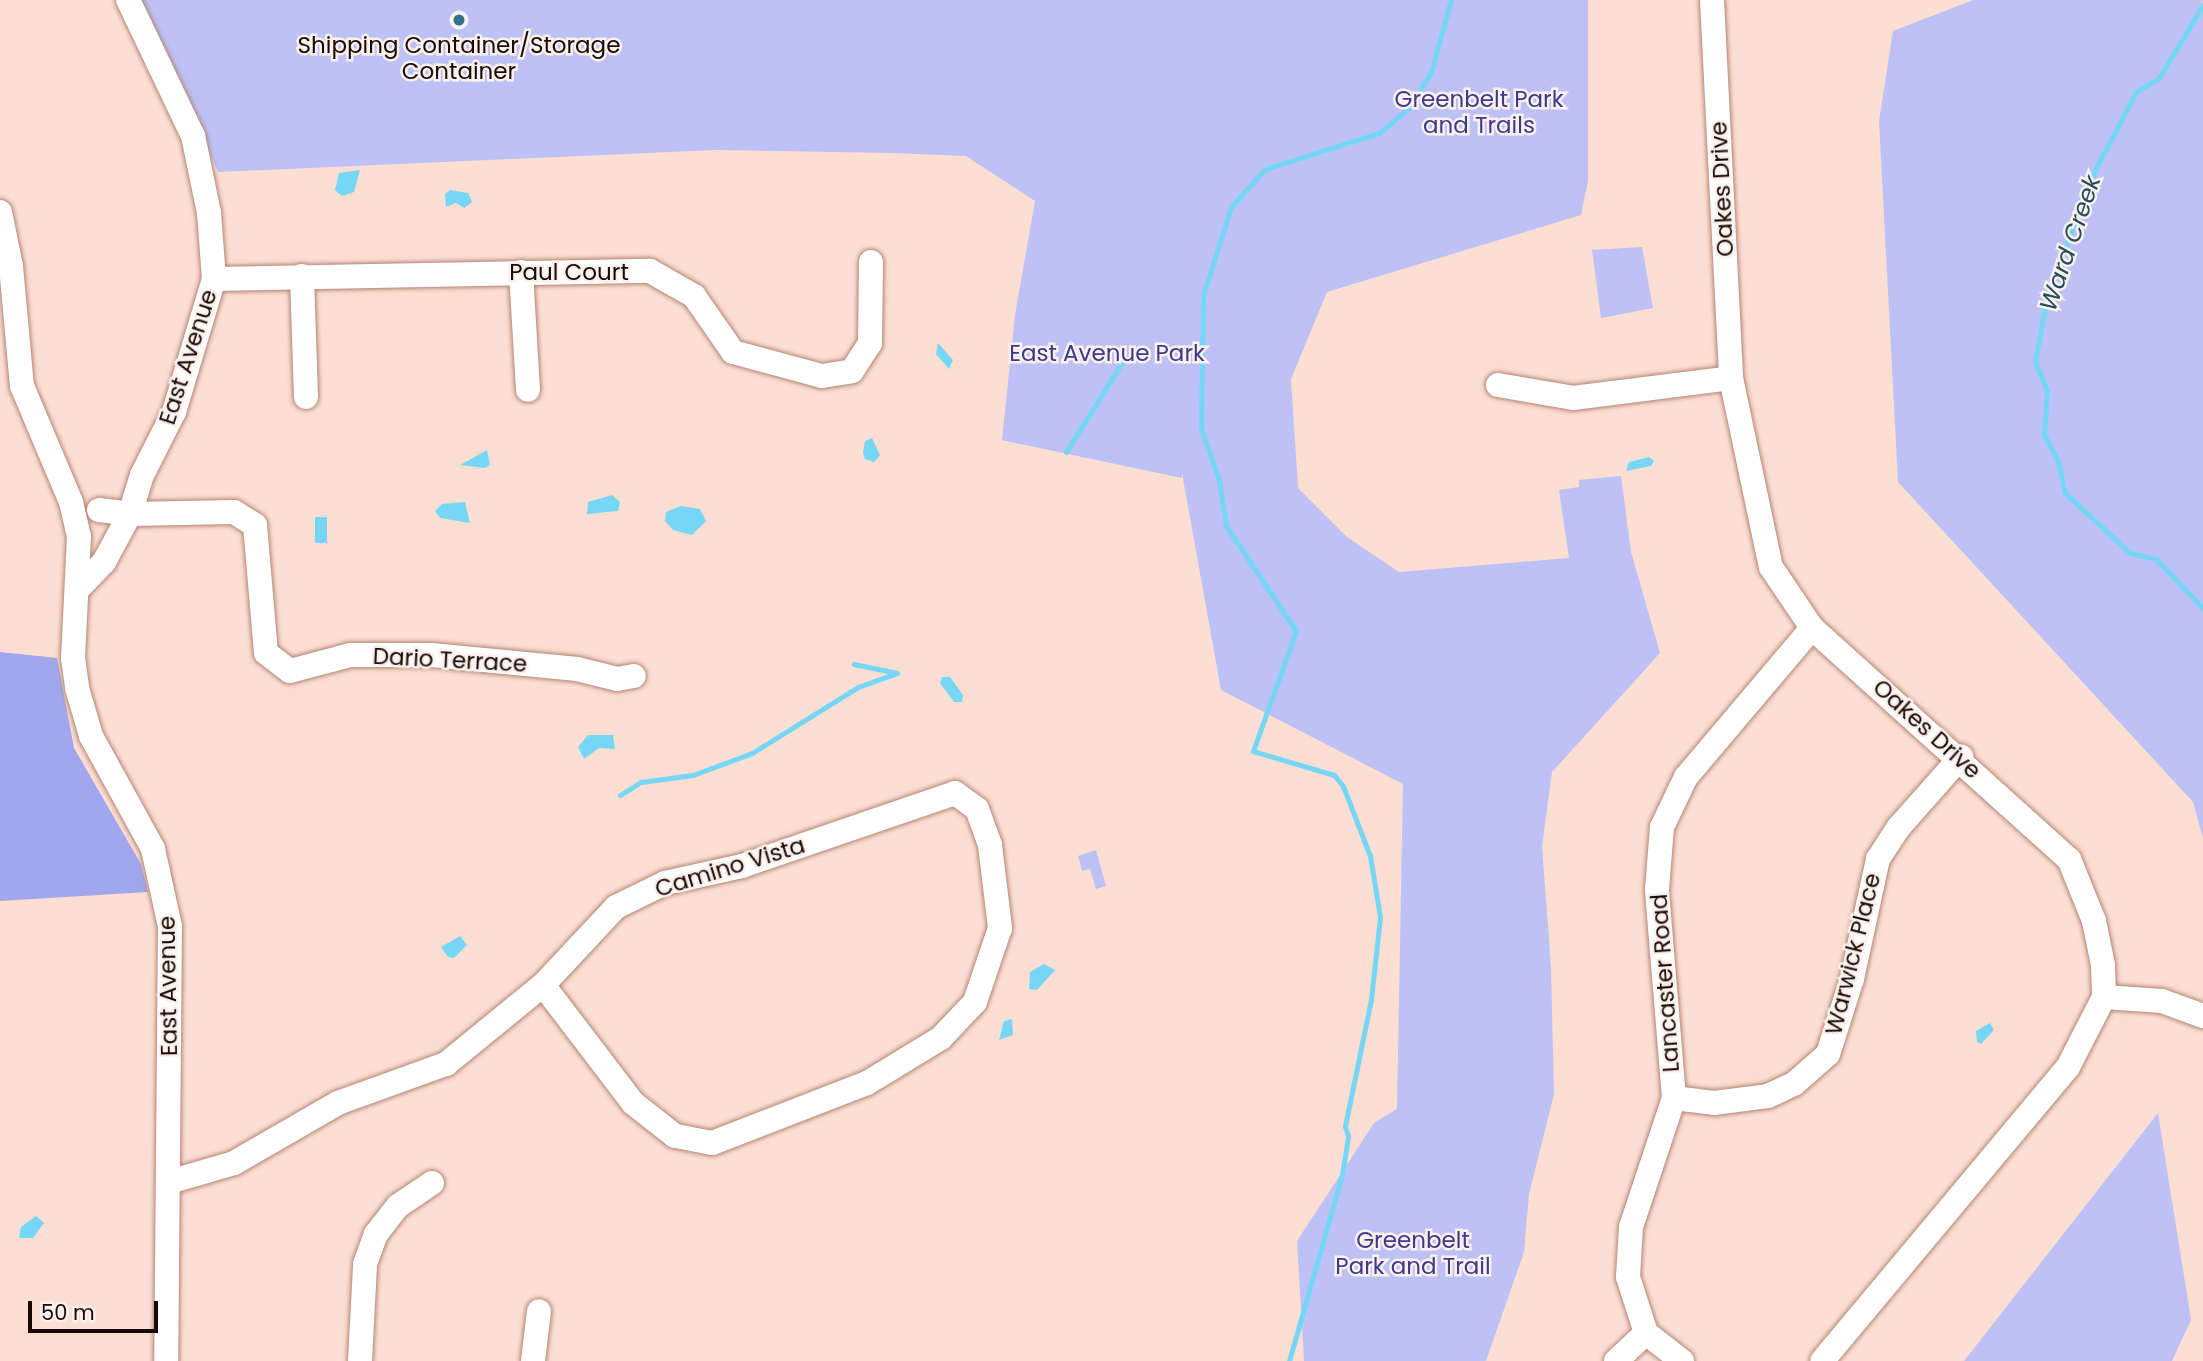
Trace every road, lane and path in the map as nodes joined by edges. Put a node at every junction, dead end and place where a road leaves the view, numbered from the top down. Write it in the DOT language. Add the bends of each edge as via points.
graph roads {
  1 [pos="128,0"];
  2 [pos="1712,0"];
  3 [pos="0,212"];
  4 [pos="871,262"];
  5 [pos="521,271"];
  6 [pos="302,276"];
  7 [pos="214,279"];
  8 [pos="1731,378"];
  9 [pos="1499,385"];
  10 [pos="528,390"];
  11 [pos="306,397"];
  12 [pos="142,475"];
  13 [pos="71,502"];
  14 [pos="99,510"];
  15 [pos="130,514"];
  16 [pos="77,590"];
  17 [pos="1812,628"];
  18 [pos="634,676"];
  19 [pos="1961,757"];
  20 [pos="543,985"];
  21 [pos="2104,997"];
  22 [pos="2203,1016"];
  23 [pos="1674,1098"];
  24 [pos="169,1182"];
  25 [pos="432,1183"];
  26 [pos="539,1311"];
  27 [pos="1646,1334"];
  28 [pos="166,1361"];
  29 [pos="360,1361"];
  30 [pos="533,1361"];
  31 [pos="1616,1361"];
  32 [pos="1682,1361"];
  33 [pos="1822,1361"];
  1 -- 7 [label="street, East Avenue" via="193,136 209,213"];
  2 -- 8 [label="street, Oakes Drive"];
  3 -- 13 [label="street, East Avenue" via="11,266 22,386"];
  4 -- 5 [label="street, Paul Court" via="870,343 852,371 822,376 733,352 694,296 650,271"];
  5 -- 6 [label="street, Paul Court"];
  5 -- 10 [label="street"];
  6 -- 7 [label="street, Paul Court"];
  6 -- 11 [label="street"];
  7 -- 12 [label="street, East Avenue" via="174,412"];
  8 -- 9 [label="street" via="1573,398"];
  8 -- 17 [label="street, Oakes Drive" via="1771,567"];
  12 -- 14 [label="street, East Avenue"];
  12 -- 15 [label="street, East Avenue"];
  13 -- 14 [label="street"];
  13 -- 16 [label="street, East Avenue" via="79,536"];
  14 -- 15 [label="street, Dario Terrace"];
  15 -- 16 [label="street, East Avenue" via="104,562"];
  15 -- 18 [label="street, Dario Terrace" via="234,512 255,526 267,653 290,671 350,655 432,655 577,669 617,679"];
  16 -- 24 [label="street, East Avenue" via="73,658 83,714 106,767 153,849 170,926"];
  17 -- 19 [label="street, Oakes Drive"];
  17 -- 23 [label="street, Lancaster Road" via="1686,777 1662,827 1657,890"];
  19 -- 21 [label="street, Oakes Drive" via="2069,859 2094,921"];
  19 -- 23 [label="street, Warwick Place" via="1899,827 1878,859 1852,979 1828,1054 1794,1084 1768,1096 1714,1103"];
  20 -- 20 [label="street, Camino Vista" via="633,1103 675,1136 712,1143 867,1083 941,1038 975,1002 1000,928 990,845 977,809 954,793 742,866 665,883 616,907"];
  20 -- 24 [label="street, Camino Vista" via="446,1064 338,1103 234,1163"];
  21 -- 22 [label="street" via="2162,1001"];
  21 -- 33 [label="street" via="2068,1067"];
  23 -- 27 [label="street, Lancaster Road" via="1631,1227 1628,1278"];
  24 -- 28 [label="street, East Avenue"];
  25 -- 29 [label="street" via="398,1206 376,1234 365,1264"];
  26 -- 30 [label="street"];
  27 -- 31 [label="street"];
  27 -- 32 [label="street"];
}
